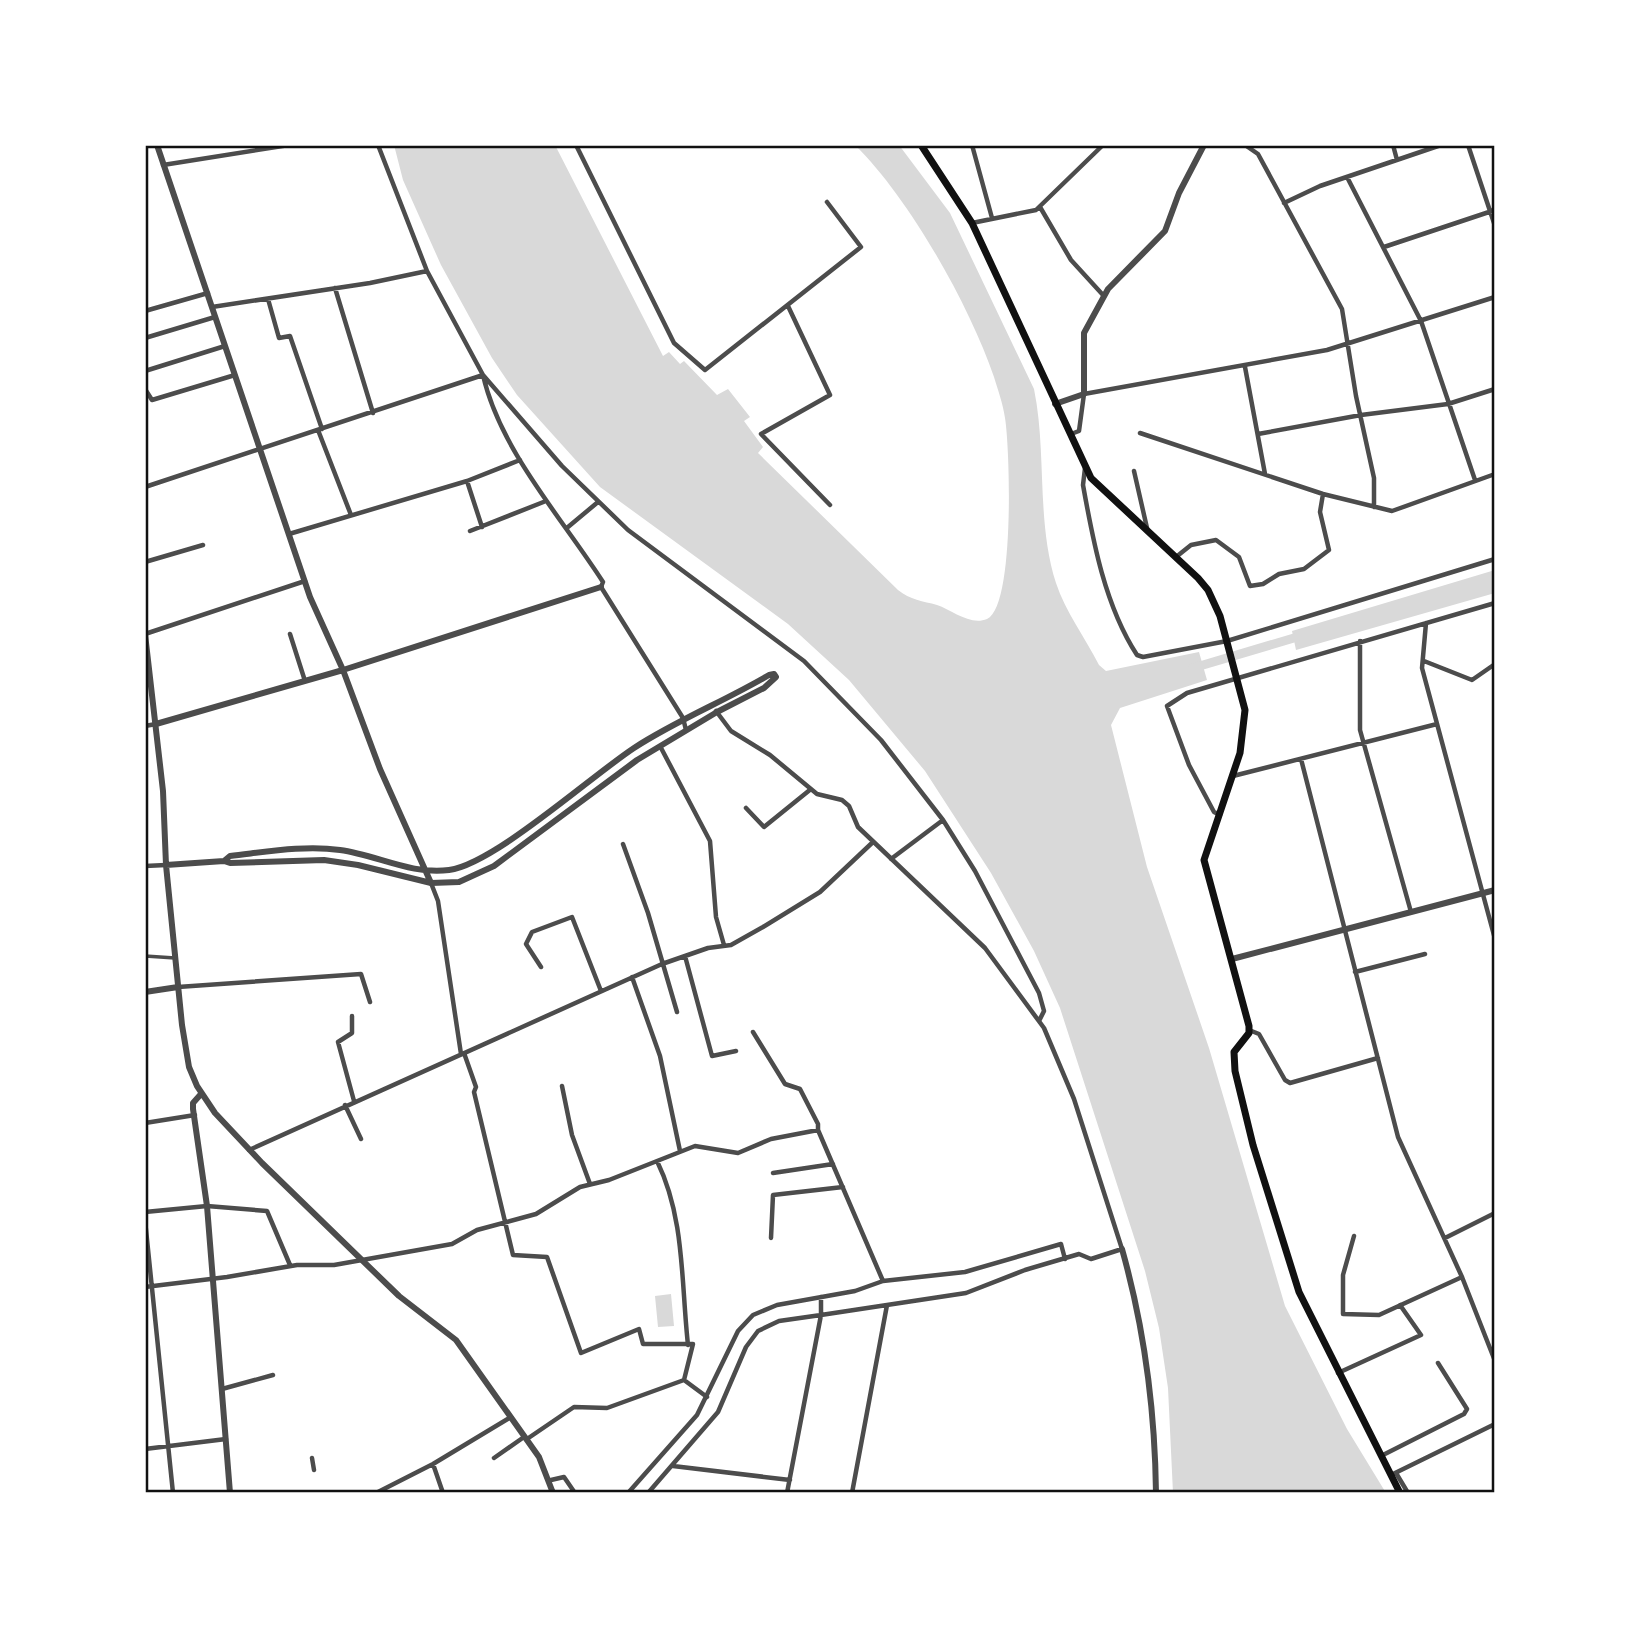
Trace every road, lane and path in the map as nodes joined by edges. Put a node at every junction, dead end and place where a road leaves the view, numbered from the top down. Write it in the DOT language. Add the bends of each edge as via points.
graph roads {
  1 [pos="157,145"];
  2 [pos="289,145"];
  3 [pos="378,145"];
  4 [pos="576,145"];
  5 [pos="920,145"];
  6 [pos="972,145"];
  7 [pos="1103,145"];
  8 [pos="1204,145"];
  9 [pos="1245,145"];
  10 [pos="1393,145"];
  11 [pos="1441,145"];
  12 [pos="1468,145"];
  13 [pos="1397,160"];
  14 [pos="163,166"];
  15 [pos="1347,177"];
  16 [pos="827,202"];
  17 [pos="1284,203"];
  18 [pos="1040,207"];
  19 [pos="1492,211"];
  20 [pos="992,218"];
  21 [pos="972,223"];
  22 [pos="1495,226"];
  23 [pos="1384,247"];
  24 [pos="427,271"];
  25 [pos="335,288"];
  26 [pos="208,293"];
  27 [pos="1103,295"];
  28 [pos="1495,296"];
  29 [pos="268,299"];
  30 [pos="788,306"];
  31 [pos="212,307"];
  32 [pos="145,311"];
  33 [pos="216,317"];
  34 [pos="1421,321"];
  35 [pos="145,338"];
  36 [pos="225,345"];
  37 [pos="1348,345"];
  38 [pos="1245,367"];
  39 [pos="145,370"];
  40 [pos="236,375"];
  41 [pos="483,375"];
  42 [pos="145,389"];
  43 [pos="1495,389"];
  44 [pos="1084,394"];
  45 [pos="1055,404"];
  46 [pos="1448,404"];
  47 [pos="373,413"];
  48 [pos="1361,415"];
  49 [pos="320,430"];
  50 [pos="1140,433"];
  51 [pos="1258,434"];
  52 [pos="1069,435"];
  53 [pos="261,450"];
  54 [pos="520,460"];
  55 [pos="1085,468"];
  56 [pos="1134,471"];
  57 [pos="1265,474"];
  58 [pos="1495,474"];
  59 [pos="1475,480"];
  60 [pos="467,481"];
  61 [pos="145,487"];
  62 [pos="1322,494"];
  63 [pos="546,500"];
  64 [pos="598,502"];
  65 [pos="830,505"];
  66 [pos="1374,507"];
  67 [pos="351,515"];
  68 [pos="482,527"];
  69 [pos="568,527"];
  70 [pos="470,531"];
  71 [pos="1148,532"];
  72 [pos="289,534"];
  73 [pos="204,545"];
  74 [pos="1175,558"];
  75 [pos="1495,559"];
  76 [pos="145,562"];
  77 [pos="305,581"];
  78 [pos="601,587"];
  79 [pos="1495,603"];
  80 [pos="1426,623"];
  81 [pos="145,634"];
  82 [pos="290,634"];
  83 [pos="1360,641"];
  84 [pos="1228,643"];
  85 [pos="1424,661"];
  86 [pos="1495,664"];
  87 [pos="343,670"];
  88 [pos="1238,676"];
  89 [pos="304,681"];
  90 [pos="715,708"];
  91 [pos="682,718"];
  92 [pos="156,724"];
  93 [pos="1437,724"];
  94 [pos="145,726"];
  95 [pos="687,731"];
  96 [pos="1364,743"];
  97 [pos="660,746"];
  98 [pos="1301,759"];
  99 [pos="1233,776"];
  100 [pos="811,789"];
  101 [pos="746,808"];
  102 [pos="1220,816"];
  103 [pos="943,820"];
  104 [pos="873,842"];
  105 [pos="623,844"];
  106 [pos="891,859"];
  107 [pos="224,861"];
  108 [pos="166,865"];
  109 [pos="145,866"];
  110 [pos="425,870"];
  111 [pos="430,883"];
  112 [pos="1495,890"];
  113 [pos="1482,893"];
  114 [pos="1412,912"];
  115 [pos="1345,929"];
  116 [pos="1495,939"];
  117 [pos="724,945"];
  118 [pos="1424,954"];
  119 [pos="145,956"];
  120 [pos="685,956"];
  121 [pos="175,958"];
  122 [pos="1232,959"];
  123 [pos="662,964"];
  124 [pos="541,967"];
  125 [pos="1355,972"];
  126 [pos="632,977"];
  127 [pos="178,987"];
  128 [pos="601,991"];
  129 [pos="145,992"];
  130 [pos="370,1002"];
  131 [pos="677,1012"];
  132 [pos="352,1016"];
  133 [pos="1039,1021"];
  134 [pos="1250,1030"];
  135 [pos="753,1032"];
  136 [pos="736,1051"];
  137 [pos="463,1053"];
  138 [pos="1378,1058"];
  139 [pos="562,1086"];
  140 [pos="201,1094"];
  141 [pos="354,1101"];
  142 [pos="344,1105"];
  143 [pos="195,1115"];
  144 [pos="145,1123"];
  145 [pos="818,1130"];
  146 [pos="361,1139"];
  147 [pos="249,1150"];
  148 [pos="680,1151"];
  149 [pos="657,1160"];
  150 [pos="833,1164"];
  151 [pos="773,1173"];
  152 [pos="590,1184"];
  153 [pos="843,1187"];
  154 [pos="208,1206"];
  155 [pos="145,1212"];
  156 [pos="1495,1213"];
  157 [pos="145,1220"];
  158 [pos="507,1222"];
  159 [pos="1354,1236"];
  160 [pos="771,1238"];
  161 [pos="1445,1238"];
  162 [pos="1122,1248"];
  163 [pos="362,1259"];
  164 [pos="1065,1259"];
  165 [pos="290,1265"];
  166 [pos="1462,1277"];
  167 [pos="213,1279"];
  168 [pos="883,1281"];
  169 [pos="152,1286"];
  170 [pos="145,1287"];
  171 [pos="821,1297"];
  172 [pos="1400,1305"];
  173 [pos="887,1306"];
  174 [pos="821,1315"];
  175 [pos="688,1345"];
  176 [pos="1495,1361"];
  177 [pos="1438,1363"];
  178 [pos="1338,1373"];
  179 [pos="273,1375"];
  180 [pos="684,1380"];
  181 [pos="222,1389"];
  182 [pos="707,1397"];
  183 [pos="511,1416"];
  184 [pos="1495,1424"];
  185 [pos="526,1438"];
  186 [pos="226,1439"];
  187 [pos="168,1447"];
  188 [pos="145,1449"];
  189 [pos="1380,1456"];
  190 [pos="312,1458"];
  191 [pos="494,1458"];
  192 [pos="433,1464"];
  193 [pos="673,1466"];
  194 [pos="314,1470"];
  195 [pos="1393,1474"];
  196 [pos="551,1480"];
  197 [pos="790,1480"];
  198 [pos="173,1493"];
  199 [pos="230,1493"];
  200 [pos="376,1493"];
  201 [pos="443,1493"];
  202 [pos="553,1493"];
  203 [pos="575,1493"];
  204 [pos="628,1493"];
  205 [pos="648,1493"];
  206 [pos="787,1493"];
  207 [pos="852,1493"];
  208 [pos="1156,1493"];
  209 [pos="1400,1493"];
  210 [pos="1408,1493"];
  1 -- 14 [label="street"];
  2 -- 14 [label="street"];
  3 -- 24 [label="street"];
  4 -- 30 [label="street" via="674,343 705,370"];
  5 -- 21 [label="main road"];
  6 -- 20 [label="street"];
  7 -- 18 [label="street"];
  8 -- 27 [label="street" via="1165,232"];
  9 -- 17 [label="street" via="1258,154"];
  10 -- 13 [label="street"];
  11 -- 13 [label="street"];
  12 -- 19 [label="street"];
  13 -- 15 [label="street"];
  14 -- 26 [label="street"];
  15 -- 17 [label="street"];
  15 -- 23 [label="street"];
  16 -- 30 [label="street" via="862,247"];
  17 -- 37 [label="street" via="1342,309"];
  18 -- 20 [label="street"];
  18 -- 27 [label="street" via="1071,260"];
  19 -- 22 [label="street"];
  19 -- 23 [label="street"];
  20 -- 21 [label="street"];
  21 -- 45 [label="main road"];
  23 -- 34 [label="street"];
  24 -- 25 [label="street"];
  24 -- 41 [label="street"];
  25 -- 29 [label="street"];
  25 -- 47 [label="street"];
  26 -- 31 [label="street"];
  26 -- 32 [label="street"];
  27 -- 44 [label="street" via="1084,333"];
  28 -- 34 [label="street"];
  29 -- 31 [label="street"];
  29 -- 49 [label="street" via="279,338 290,335"];
  30 -- 65 [label="street" via="830,396 761,435"];
  31 -- 33 [label="street"];
  33 -- 35 [label="street"];
  33 -- 36 [label="street"];
  34 -- 37 [label="street"];
  34 -- 46 [label="street"];
  36 -- 39 [label="street"];
  36 -- 40 [label="street"];
  37 -- 38 [label="street"];
  37 -- 48 [label="street"];
  38 -- 44 [label="street"];
  38 -- 51 [label="street"];
  40 -- 42 [label="street" via="152,400"];
  40 -- 53 [label="street"];
  41 -- 47 [label="street"];
  41 -- 54 [label="street"];
  41 -- 64 [label="street"];
  43 -- 46 [label="street"];
  44 -- 45 [label="street"];
  44 -- 52 [label="street" via="1079,431"];
  45 -- 52 [label="main road"];
  46 -- 48 [label="street"];
  46 -- 59 [label="street"];
  47 -- 49 [label="street"];
  48 -- 51 [label="street"];
  48 -- 66 [label="street" via="1374,478"];
  49 -- 53 [label="street"];
  49 -- 67 [label="street"];
  50 -- 57 [label="street"];
  51 -- 57 [label="street"];
  52 -- 55 [label="main road"];
  53 -- 61 [label="street"];
  53 -- 72 [label="street"];
  54 -- 60 [label="street"];
  54 -- 63 [label="street"];
  55 -- 71 [label="main road" via="1105,494"];
  55 -- 84 [label="street" via="1083,485 1107,587 1137,655 1160,656"];
  56 -- 71 [label="street"];
  57 -- 62 [label="street"];
  58 -- 59 [label="street"];
  59 -- 66 [label="street" via="1391,511"];
  60 -- 67 [label="street"];
  60 -- 68 [label="street"];
  62 -- 66 [label="street"];
  62 -- 74 [label="street" via="1320,512 1329,550 1304,569 1250,586 1239,557 1216,540 1191,545"];
  63 -- 68 [label="street"];
  63 -- 69 [label="street"];
  64 -- 69 [label="street"];
  64 -- 103 [label="street" via="628,530 804,661 881,740"];
  67 -- 72 [label="street"];
  68 -- 70 [label="street"];
  69 -- 78 [label="street" via="603,582"];
  71 -- 74 [label="main road"];
  72 -- 77 [label="street"];
  73 -- 76 [label="street"];
  74 -- 84 [label="main road" via="1208,590"];
  75 -- 84 [label="street"];
  77 -- 81 [label="street"];
  77 -- 87 [label="street"];
  78 -- 87 [label="street"];
  78 -- 91 [label="street"];
  79 -- 80 [label="street"];
  80 -- 83 [label="street"];
  80 -- 85 [label="street"];
  81 -- 92 [label="street"];
  82 -- 89 [label="street"];
  83 -- 88 [label="street"];
  83 -- 96 [label="street"];
  84 -- 88 [label="main road"];
  85 -- 86 [label="street" via="1472,680"];
  85 -- 93 [label="street"];
  87 -- 89 [label="street"];
  87 -- 110 [label="street"];
  88 -- 99 [label="main road" via="1244,726"];
  88 -- 102 [label="street" via="1187,693 1167,706 1189,765"];
  89 -- 92 [label="street"];
  90 -- 90 [label="street" via="769,675 776,677 764,688"];
  90 -- 91 [label="street"];
  90 -- 95 [label="street"];
  90 -- 100 [label="street" via="731,731"];
  91 -- 95 [label="street"];
  91 -- 110 [label="street" via="477,860 451,869"];
  92 -- 94 [label="street"];
  92 -- 108 [label="street"];
  93 -- 96 [label="street"];
  93 -- 113 [label="street"];
  95 -- 97 [label="street"];
  96 -- 98 [label="street"];
  96 -- 114 [label="street"];
  97 -- 111 [label="street" via="494,866 459,882"];
  97 -- 117 [label="street" via="710,841 716,917"];
  98 -- 99 [label="street"];
  98 -- 115 [label="street"];
  99 -- 102 [label="main road"];
  100 -- 101 [label="street" via="764,827"];
  100 -- 104 [label="street" via="842,800"];
  102 -- 122 [label="main road" via="1204,865"];
  103 -- 106 [label="street"];
  103 -- 133 [label="street" via="1039,993 1044,1012"];
  104 -- 106 [label="street"];
  104 -- 117 [label="street" via="820,892"];
  105 -- 123 [label="street"];
  106 -- 133 [label="street" via="985,948"];
  107 -- 108 [label="street"];
  107 -- 110 [label="street" via="230,856 324,849"];
  107 -- 111 [label="street" via="324,860"];
  108 -- 109 [label="street"];
  108 -- 121 [label="street"];
  110 -- 111 [label="street"];
  111 -- 137 [label="street" via="438,901"];
  112 -- 113 [label="street"];
  113 -- 114 [label="street"];
  113 -- 116 [label="street"];
  114 -- 115 [label="street"];
  115 -- 122 [label="street"];
  115 -- 125 [label="street"];
  117 -- 120 [label="street"];
  118 -- 125 [label="street"];
  119 -- 121 [label="street"];
  120 -- 123 [label="street"];
  120 -- 136 [label="street" via="712,1056"];
  121 -- 127 [label="street"];
  122 -- 134 [label="main road"];
  123 -- 126 [label="street"];
  123 -- 131 [label="street"];
  124 -- 128 [label="street" via="526,944 531,932 572,917"];
  125 -- 138 [label="street"];
  126 -- 128 [label="street"];
  126 -- 148 [label="street" via="660,1056"];
  127 -- 129 [label="street"];
  127 -- 130 [label="street" via="361,974"];
  127 -- 140 [label="street" via="187,1057"];
  128 -- 137 [label="street"];
  132 -- 141 [label="street" via="352,1033 338,1042"];
  133 -- 162 [label="street" via="1074,1099"];
  134 -- 138 [label="street" via="1259,1034 1290,1083"];
  134 -- 178 [label="main road" via="1234,1057 1251,1136 1302,1301"];
  135 -- 145 [label="street" via="785,1084 800,1089"];
  137 -- 141 [label="street"];
  137 -- 158 [label="street" via="476,1087"];
  138 -- 161 [label="street" via="1398,1137"];
  139 -- 152 [label="street" via="572,1135"];
  140 -- 143 [label="street" via="193,1103"];
  140 -- 147 [label="street"];
  141 -- 142 [label="street"];
  142 -- 146 [label="street"];
  142 -- 147 [label="street"];
  143 -- 144 [label="street"];
  143 -- 154 [label="street"];
  145 -- 148 [label="street" via="771,1139 738,1153 695,1146"];
  145 -- 150 [label="street"];
  147 -- 163 [label="street"];
  148 -- 149 [label="street"];
  149 -- 152 [label="street"];
  149 -- 175 [label="street" via="677,1216"];
  150 -- 151 [label="street"];
  150 -- 153 [label="street"];
  152 -- 158 [label="street" via="536,1214"];
  153 -- 160 [label="street" via="773,1195"];
  153 -- 168 [label="street"];
  154 -- 155 [label="street"];
  154 -- 165 [label="street" via="267,1212"];
  154 -- 167 [label="street"];
  156 -- 161 [label="street"];
  157 -- 169 [label="street"];
  158 -- 163 [label="street" via="477,1230 452,1244"];
  158 -- 175 [label="street" via="513,1255 547,1257 581,1353 639,1329 643,1344"];
  159 -- 172 [label="street" via="1343,1275 1343,1314 1379,1315"];
  161 -- 166 [label="street"];
  162 -- 164 [label="street" via="1091,1259 1079,1254"];
  162 -- 208 [label="street" via="1133,1286 1146,1376"];
  163 -- 165 [label="street" via="334,1265"];
  163 -- 183 [label="street" via="456,1340"];
  164 -- 168 [label="street" via="1061,1244 965,1272"];
  164 -- 173 [label="street" via="966,1293"];
  165 -- 167 [label="street"];
  166 -- 172 [label="street"];
  166 -- 176 [label="street"];
  167 -- 169 [label="street"];
  167 -- 181 [label="street"];
  168 -- 171 [label="street"];
  169 -- 170 [label="street"];
  169 -- 187 [label="street"];
  171 -- 174 [label="street"];
  171 -- 182 [label="street" via="777,1305 753,1315 738,1331"];
  172 -- 178 [label="street" via="1421,1335"];
  173 -- 174 [label="street"];
  173 -- 207 [label="street"];
  174 -- 193 [label="street" via="779,1321 758,1331 746,1347 718,1412"];
  174 -- 197 [label="street"];
  175 -- 180 [label="street" via="693,1344"];
  177 -- 189 [label="street" via="1467,1409 1464,1414"];
  178 -- 189 [label="main road"];
  179 -- 181 [label="street"];
  180 -- 182 [label="street"];
  180 -- 185 [label="street" via="607,1408 574,1407"];
  181 -- 186 [label="street"];
  182 -- 204 [label="street" via="697,1415"];
  183 -- 185 [label="street"];
  183 -- 192 [label="street"];
  184 -- 195 [label="street"];
  185 -- 191 [label="street"];
  185 -- 196 [label="street"];
  186 -- 187 [label="street"];
  186 -- 199 [label="street"];
  187 -- 188 [label="street"];
  187 -- 198 [label="street"];
  189 -- 195 [label="main road"];
  190 -- 194 [label="street"];
  192 -- 200 [label="street"];
  192 -- 201 [label="street"];
  193 -- 197 [label="street"];
  193 -- 205 [label="street"];
  195 -- 209 [label="main road"];
  195 -- 210 [label="street"];
  196 -- 202 [label="street"];
  196 -- 203 [label="street" via="564,1477"];
  197 -- 206 [label="street"];
}
